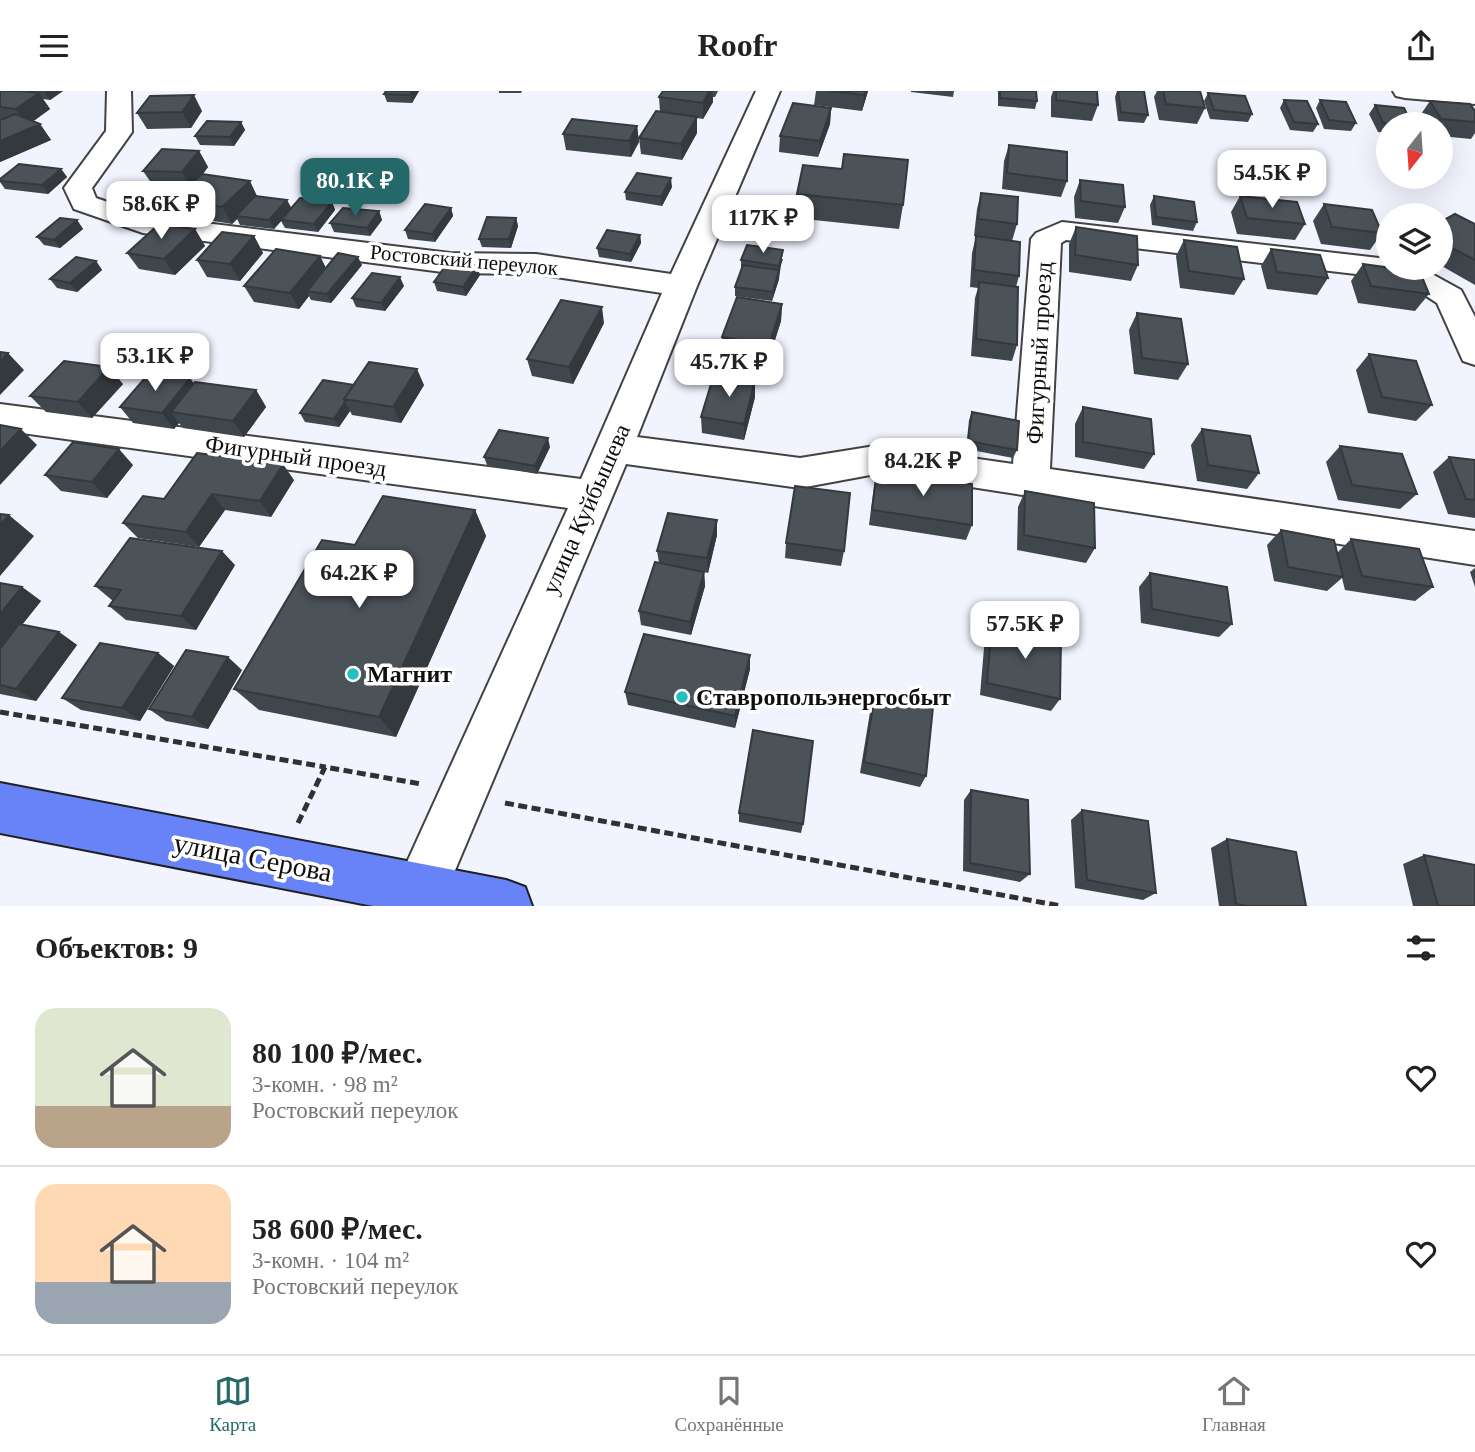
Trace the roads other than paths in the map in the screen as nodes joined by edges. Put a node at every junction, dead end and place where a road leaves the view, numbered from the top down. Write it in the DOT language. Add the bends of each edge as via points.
graph roads {
  1 [pos="119,91"];
  2 [pos="768,91"];
  3 [pos="1405,91"];
  4 [pos="1475,97"];
  5 [pos="681,286"];
  6 [pos="1475,353"];
  7 [pos="0,417"];
  8 [pos="614,448"];
  9 [pos="1031,481"];
  10 [pos="592,496"];
  11 [pos="1475,548"];
  12 [pos="0,808"];
  13 [pos="421,889"];
  14 [pos="506,906"];
  1 -- 5 [label="street, Ростовский переулок" via="118,132 78,188 84,203 143,225 450,263 536,264"];
  2 -- 5 [label="street, улица Куйбышева"];
  3 -- 4 [label="street"];
  5 -- 8 [label="street, улица Куйбышева"];
  6 -- 9 [label="street, Фигурный проезд" via="1450,297 1422,279 1394,269 1062,231 1046,239"];
  7 -- 10 [label="street, Фигурный проезд"];
  8 -- 9 [label="street, Фигурный проезд" via="800,473 881,459"];
  8 -- 10 [label="street, улица Куйбышева"];
  9 -- 11 [label="street, Фигурный проезд"];
  10 -- 13 [label="street, улица Куйбышева"];
  12 -- 13 [label="main road, улица Серова"];
  13 -- 14 [label="main road, улица Серова"];
}
